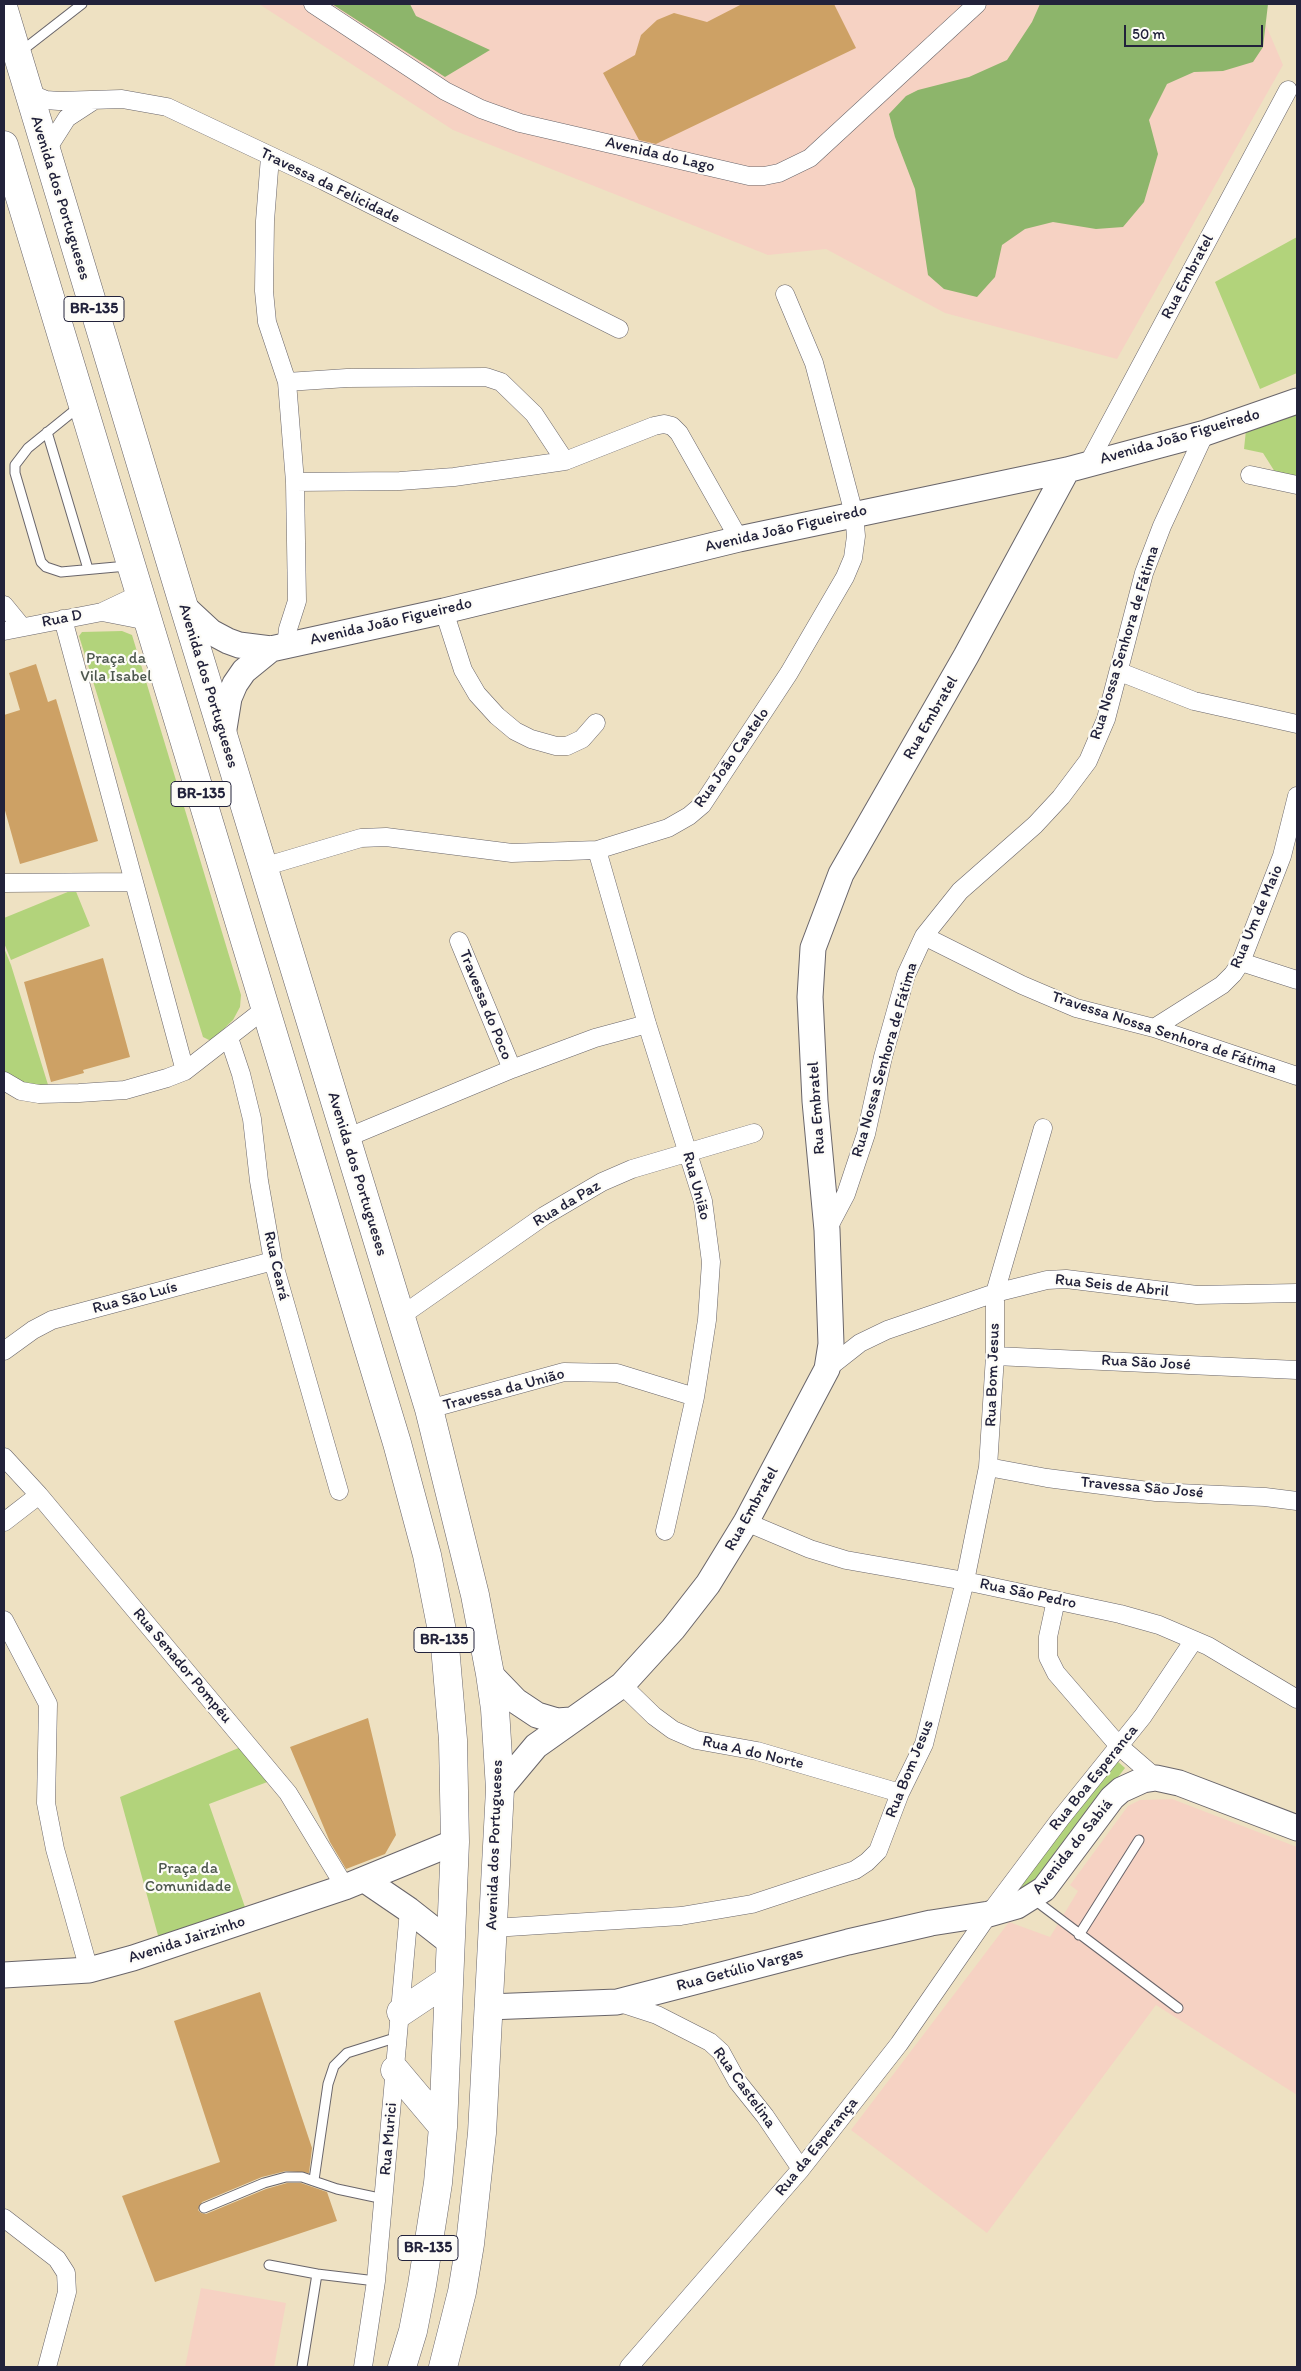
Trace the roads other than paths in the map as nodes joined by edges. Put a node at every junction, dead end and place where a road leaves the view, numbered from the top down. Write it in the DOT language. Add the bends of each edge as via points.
graph roads {
  1 [pos="82,4"];
  2 [pos="313,4"];
  3 [pos="976,4"];
  4 [pos="4,10"];
  5 [pos="18,67"];
  6 [pos="1288,90"];
  7 [pos="95,100"];
  8 [pos="4,145"];
  9 [pos="46,151"];
  10 [pos="270,157"];
  11 [pos="785,294"];
  12 [pos="619,329"];
  13 [pos="287,382"];
  14 [pos="1297,401"];
  15 [pos="82,404"];
  16 [pos="47,432"];
  17 [pos="1205,433"];
  18 [pos="565,460"];
  19 [pos="1078,467"];
  20 [pos="1250,475"];
  21 [pos="295,482"];
  22 [pos="1297,485"];
  23 [pos="854,514"];
  24 [pos="739,539"];
  25 [pos="131,565"];
  26 [pos="88,569"];
  27 [pos="140,594"];
  28 [pos="4,605"];
  29 [pos="184,608"];
  30 [pos="444,611"];
  31 [pos="102,612"];
  32 [pos="64,619"];
  33 [pos="148,621"];
  34 [pos="22,627"];
  35 [pos="4,631"];
  36 [pos="279,647"];
  37 [pos="1120,672"];
  38 [pos="596,723"];
  39 [pos="1297,724"];
  40 [pos="223,736"];
  41 [pos="1297,796"];
  42 [pos="597,850"];
  43 [pos="263,867"];
  44 [pos="134,882"];
  45 [pos="4,883"];
  46 [pos="924,936"];
  47 [pos="459,941"];
  48 [pos="1242,962"];
  49 [pos="1297,980"];
  50 [pos="266,1008"];
  51 [pos="647,1024"];
  52 [pos="1154,1028"];
  53 [pos="229,1038"];
  54 [pos="512,1069"];
  55 [pos="185,1071"];
  56 [pos="1297,1076"];
  57 [pos="4,1081"];
  58 [pos="290,1090"];
  59 [pos="1043,1128"];
  60 [pos="754,1134"];
  61 [pos="346,1138"];
  62 [pos="687,1153"];
  63 [pos="828,1230"];
  64 [pos="378,1244"];
  65 [pos="273,1261"];
  66 [pos="995,1293"];
  67 [pos="1297,1293"];
  68 [pos="401,1316"];
  69 [pos="4,1350"];
  70 [pos="995,1356"];
  71 [pos="827,1369"];
  72 [pos="1297,1370"];
  73 [pos="695,1397"];
  74 [pos="429,1410"];
  75 [pos="4,1457"];
  76 [pos="988,1467"];
  77 [pos="339,1491"];
  78 [pos="39,1495"];
  79 [pos="1297,1501"];
  80 [pos="4,1522"];
  81 [pos="746,1522"];
  82 [pos="666,1531"];
  83 [pos="965,1581"];
  84 [pos="1056,1600"];
  85 [pos="4,1620"];
  86 [pos="1194,1640"];
  87 [pos="490,1674"];
  88 [pos="622,1685"];
  89 [pos="1297,1699"];
  90 [pos="571,1720"];
  91 [pos="1119,1746"];
  92 [pos="1156,1778"];
  93 [pos="500,1789"];
  94 [pos="900,1793"];
  95 [pos="1297,1828"];
  96 [pos="1139,1840"];
  97 [pos="455,1842"];
  98 [pos="355,1883"];
  99 [pos="1032,1898"];
  100 [pos="409,1910"];
  101 [pos="989,1914"];
  102 [pos="493,1928"];
  103 [pos="1078,1935"];
  104 [pos="451,1943"];
  105 [pos="90,1970"];
  106 [pos="4,1975"];
  107 [pos="449,1980"];
  108 [pos="617,2002"];
  109 [pos="488,2007"];
  110 [pos="1178,2008"];
  111 [pos="400,2025"];
  112 [pos="395,2070"];
  113 [pos="443,2127"];
  114 [pos="801,2169"];
  115 [pos="314,2180"];
  116 [pos="384,2199"];
  117 [pos="204,2208"];
  118 [pos="4,2218"];
  119 [pos="269,2265"];
  120 [pos="317,2274"];
  121 [pos="376,2281"];
  122 [pos="47,2367"];
  123 [pos="302,2367"];
  124 [pos="363,2367"];
  125 [pos="402,2367"];
  126 [pos="443,2367"];
  127 [pos="629,2367"];
  1 -- 5 [label="lane"];
  2 -- 3 [label="street, Avenida do Lago" via="445,91 481,109 520,123 748,176 764,176 779,173 810,158"];
  4 -- 5 [label="highway, Avenida dos Portugueses / BR-135"];
  5 -- 7 [label="street, Travessa da Felicidade" via="46,100"];
  5 -- 9 [label="highway, Avenida dos Portugueses / BR-135"];
  6 -- 19 [label="street, Rua Embratel"];
  7 -- 9 [label="street" via="67,118"];
  7 -- 10 [label="street, Travessa da Felicidade" via="122,99 167,107"];
  8 -- 15 [label="highway, BR-135"];
  9 -- 29 [label="highway, Avenida dos Portugueses / BR-135"];
  10 -- 12 [label="street, Travessa da Felicidade"];
  10 -- 13 [label="street" via="264,221 264,291 268,322"];
  11 -- 23 [label="street, Rua João Castelo" via="814,363"];
  13 -- 18 [label="street" via="347,378 486,378 501,382 534,414"];
  13 -- 21 [label="street"];
  14 -- 17 [label="street, Avenida João Figueiredo"];
  15 -- 16 [label="lane"];
  15 -- 25 [label="highway, BR-135"];
  16 -- 26 [label="lane"];
  16 -- 26 [label="lane" via="28,448 15,465 17,482 41,562 52,570"];
  17 -- 19 [label="street, Avenida João Figueiredo"];
  17 -- 37 [label="street, Rua Nossa Senhora de Fátima" via="1144,572"];
  18 -- 21 [label="street" via="454,477"];
  18 -- 24 [label="street" via="654,426 672,426"];
  19 -- 23 [label="street, Avenida João Figueiredo"];
  19 -- 63 [label="street, Rua Embratel" via="842,874 813,948 810,997 814,1082"];
  20 -- 22 [label="street"];
  21 -- 36 [label="street" via="296,600"];
  23 -- 24 [label="street, Avenida João Figueiredo"];
  23 -- 42 [label="street, Rua João Castelo" via="856,536 845,577 778,690 702,805 668,828"];
  24 -- 30 [label="street, Avenida João Figueiredo"];
  25 -- 26 [label="lane"];
  25 -- 27 [label="highway, BR-135"];
  27 -- 31 [label="street, Rua D"];
  27 -- 33 [label="highway, BR-135"];
  28 -- 34 [label="street, Rua D"];
  29 -- 36 [label="street, Avenida João Figueiredo" via="211,632 228,641 239,645"];
  29 -- 40 [label="highway, Avenida dos Portugueses / BR-135"];
  30 -- 36 [label="street, Avenida João Figueiredo"];
  30 -- 38 [label="street" via="463,670 477,694 515,731 531,739 567,746 582,739"];
  31 -- 32 [label="street, Rua D"];
  31 -- 33 [label="street, Rua D"];
  32 -- 34 [label="street, Rua D"];
  32 -- 44 [label="street"];
  33 -- 50 [label="highway, BR-135"];
  34 -- 35 [label="street, Rua D"];
  36 -- 40 [label="street, Avenida João Figueiredo" via="244,671 235,684 228,698"];
  37 -- 39 [label="street" via="1194,702"];
  37 -- 46 [label="street, Rua Nossa Senhora de Fátima" via="1106,719 1088,761 1035,825 960,891"];
  40 -- 43 [label="highway, Avenida dos Portugueses / BR-135"];
  41 -- 48 [label="street, Rua Um de Maio" via="1282,856"];
  42 -- 43 [label="street, Rua João Castelo" via="512,853 386,837 361,838"];
  42 -- 51 [label="street, Rua União"];
  43 -- 61 [label="highway, Avenida dos Portugueses / BR-135"];
  44 -- 45 [label="street"];
  44 -- 55 [label="street"];
  46 -- 52 [label="street, Travessa Nossa Senhora de Fátima" via="1076,1008"];
  46 -- 63 [label="street, Rua Nossa Senhora de Fátima" via="906,975 866,1134 846,1194"];
  47 -- 54 [label="street, Travessa do Poco"];
  48 -- 49 [label="street"];
  48 -- 52 [label="street, Rua Um de Maio" via="1222,985"];
  50 -- 53 [label="street"];
  50 -- 58 [label="highway, BR-135"];
  51 -- 54 [label="street" via="595,1038"];
  51 -- 62 [label="street, Rua União"];
  52 -- 56 [label="street, Travessa Nossa Senhora de Fátima"];
  53 -- 55 [label="street"];
  53 -- 65 [label="street, Rua Ceará" via="252,1119"];
  54 -- 61 [label="street"];
  55 -- 57 [label="street" via="125,1090 79,1093 39,1094 22,1091"];
  58 -- 64 [label="highway" via="316,1133 348,1246 361,1256"];
  58 -- 97 [label="highway, BR-135" via="397,1443 427,1555 445,1646 451,1705"];
  59 -- 66 [label="street, Rua Bom Jesus"];
  60 -- 62 [label="street, Rua da Paz"];
  61 -- 64 [label="highway, Avenida dos Portugueses / BR-135"];
  62 -- 68 [label="street, Rua da Paz" via="632,1169 594,1187 544,1216"];
  62 -- 73 [label="street, Rua União" via="703,1201 711,1262 707,1320"];
  63 -- 71 [label="street, Rua Embratel" via="831,1344"];
  64 -- 68 [label="highway, Avenida dos Portugueses / BR-135"];
  65 -- 69 [label="street, Rua São Luís" via="52,1320"];
  65 -- 77 [label="street, Rua Ceará"];
  66 -- 67 [label="street, Rua Seis de Abril" via="1047,1280 1066,1279 1197,1295"];
  66 -- 70 [label="street, Rua Bom Jesus"];
  66 -- 71 [label="street, Rua Seis de Abril" via="887,1330 860,1343"];
  68 -- 74 [label="highway, Avenida dos Portugueses / BR-135"];
  70 -- 72 [label="street, Rua São José"];
  70 -- 76 [label="street, Rua Bom Jesus"];
  71 -- 81 [label="street, Rua Embratel"];
  73 -- 74 [label="street, Travessa da União" via="618,1373 564,1372"];
  73 -- 82 [label="street, Rua União"];
  74 -- 87 [label="highway, Avenida dos Portugueses / BR-135" via="475,1595"];
  75 -- 78 [label="street, Rua Senador Pompéu"];
  76 -- 79 [label="street, Travessa São José" via="1156,1492"];
  76 -- 83 [label="street, Rua Bom Jesus"];
  78 -- 80 [label="street"];
  78 -- 98 [label="street, Rua Senador Pompéu" via="288,1793"];
  81 -- 83 [label="street, Rua São Pedro" via="846,1560"];
  81 -- 88 [label="street, Rua Embratel" via="708,1584 673,1629"];
  83 -- 84 [label="street, Rua São Pedro"];
  83 -- 94 [label="street, Rua Bom Jesus" via="924,1744"];
  84 -- 86 [label="street, Rua São Pedro" via="1152,1623"];
  84 -- 91 [label="street" via="1048,1637 1048,1657 1056,1673"];
  85 -- 105 [label="street" via="48,1704 46,1803 55,1849"];
  86 -- 89 [label="street, Rua São Pedro"];
  86 -- 91 [label="street, Rua Boa Esperanca"];
  87 -- 90 [label="street" via="536,1715 558,1722"];
  87 -- 93 [label="highway, Avenida dos Portugueses / BR-135"];
  88 -- 90 [label="street, Rua Embratel"];
  88 -- 94 [label="street, Rua A do Norte" via="654,1716 673,1730 696,1740 757,1751"];
  90 -- 93 [label="street, Rua Embratel" via="536,1746"];
  91 -- 92 [label="street"];
  91 -- 101 [label="street, Rua Boa Esperanca"];
  92 -- 95 [label="street, Avenida do Sabiá" via="1179,1783"];
  92 -- 99 [label="street, Avenida do Sabiá" via="1131,1784 1112,1798 1044,1889"];
  93 -- 102 [label="highway, Avenida dos Portugueses / BR-135"];
  94 -- 102 [label="street, Rua Bom Jesus" via="878,1851 868,1862 833,1879 752,1904 681,1916"];
  96 -- 103 [label="lane"];
  97 -- 98 [label="street, Avenida Jairzinho"];
  97 -- 104 [label="highway, BR-135"];
  98 -- 100 [label="street"];
  98 -- 105 [label="street, Avenida Jairzinho"];
  99 -- 101 [label="street, Avenida do Sabiá"];
  99 -- 103 [label="lane"];
  100 -- 104 [label="street"];
  100 -- 111 [label="street, Rua Murici"];
  101 -- 108 [label="street, Rua Getúlio Vargas" via="901,1930"];
  101 -- 114 [label="street, Rua da Esperança" via="899,2044"];
  102 -- 109 [label="highway, Avenida dos Portugueses / BR-135"];
  103 -- 110 [label="lane"];
  104 -- 107 [label="highway, BR-135"];
  105 -- 106 [label="street, Avenida Jairzinho"];
  107 -- 111 [label="highway"];
  107 -- 113 [label="highway, BR-135"];
  108 -- 109 [label="street, Rua Getúlio Vargas"];
  108 -- 114 [label="street, Rua Castelina" via="657,2015 710,2042"];
  109 -- 126 [label="highway, Avenida dos Portugueses / BR-135" via="482,2133 470,2244"];
  111 -- 112 [label="street, Rua Murici"];
  111 -- 115 [label="lane" via="347,2053 334,2066 328,2084"];
  112 -- 113 [label="highway"];
  112 -- 116 [label="street, Rua Murici"];
  113 -- 125 [label="highway, BR-135" via="422,2285"];
  114 -- 127 [label="street, Rua da Esperança"];
  115 -- 116 [label="lane" via="337,2189"];
  115 -- 117 [label="lane" via="286,2177"];
  116 -- 121 [label="street, Rua Murici"];
  118 -- 122 [label="street" via="57,2259 66,2273 67,2292"];
  119 -- 120 [label="lane"];
  120 -- 121 [label="lane"];
  120 -- 123 [label="lane"];
  121 -- 124 [label="street, Rua Murici"];
}
